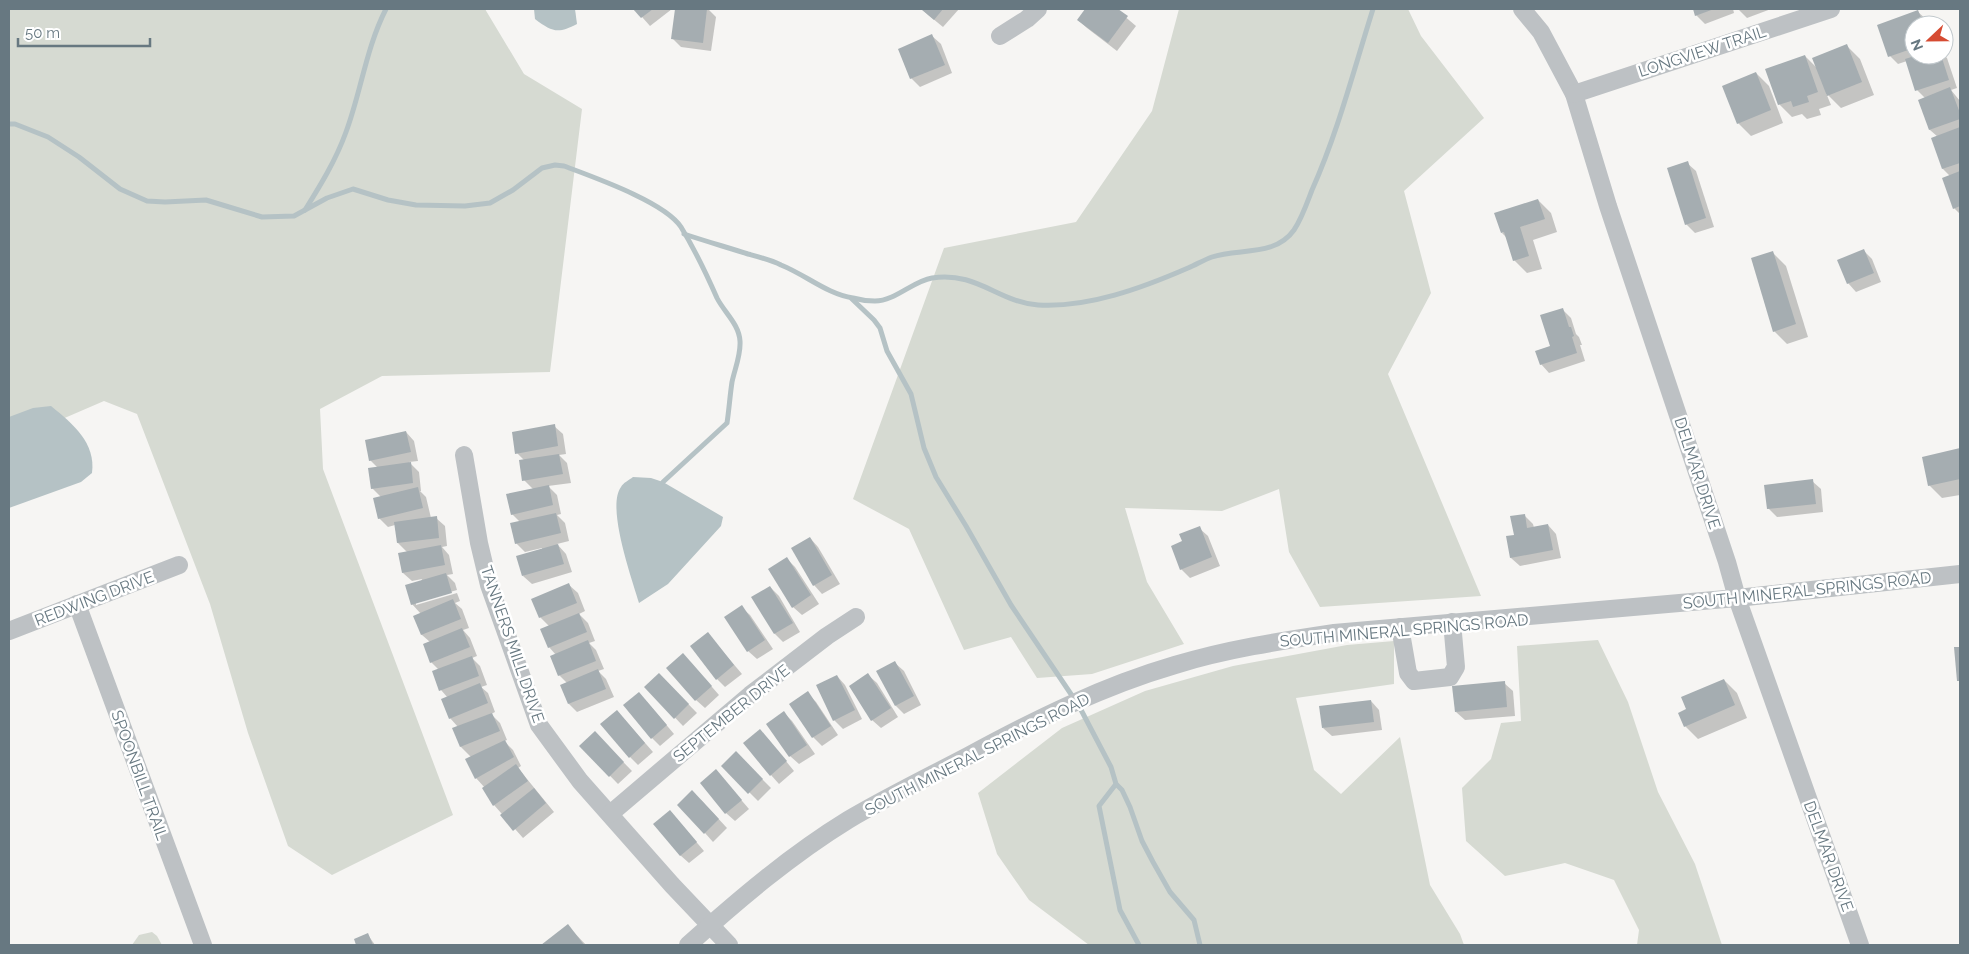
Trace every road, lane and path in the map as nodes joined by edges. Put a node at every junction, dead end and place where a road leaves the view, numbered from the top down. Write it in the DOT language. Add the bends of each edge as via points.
graph roads {
  1 [pos="1038,9"];
  2 [pos="1522,9"];
  3 [pos="1831,9"];
  4 [pos="1000,36"];
  5 [pos="1574,94"];
  6 [pos="464,455"];
  7 [pos="179,565"];
  8 [pos="1960,574"];
  9 [pos="1737,598"];
  10 [pos="77,604"];
  11 [pos="856,617"];
  12 [pos="1452,622"];
  13 [pos="1400,627"];
  14 [pos="9,631"];
  15 [pos="610,814"];
  16 [pos="711,925"];
  17 [pos="203,945"];
  18 [pos="688,945"];
  19 [pos="729,945"];
  20 [pos="1860,945"];
  1 -- 4 [label="street"];
  2 -- 5 [label="street, DELMAR DRIVE" via="1541,32"];
  3 -- 5 [label="street, LONGVIEW TRAIL"];
  5 -- 9 [label="street, DELMAR DRIVE"];
  6 -- 15 [label="street, TANNERS MILL DRIVE" via="489,586 536,717 558,753"];
  7 -- 10 [label="street, REDWING DRIVE"];
  8 -- 9 [label="street, SOUTH MINERAL SPRINGS ROAD"];
  9 -- 12 [label="street, SOUTH MINERAL SPRINGS ROAD"];
  9 -- 20 [label="street, DELMAR DRIVE"];
  10 -- 14 [label="street, REDWING DRIVE"];
  10 -- 17 [label="street, SPOONBILL TRAIL"];
  11 -- 15 [label="street, SEPTEMBER DRIVE" via="750,695"];
  12 -- 13 [label="street, SOUTH MINERAL SPRINGS ROAD"];
  12 -- 13 [label="street" via="1456,667 1450,678 1414,681 1408,673"];
  13 -- 16 [label="street, SOUTH MINERAL SPRINGS ROAD" via="1315,636 1235,650 1173,665 1077,701 849,820 794,858"];
  15 -- 16 [label="street, TANNERS MILL DRIVE"];
  16 -- 18 [label="street, SOUTH MINERAL SPRINGS ROAD"];
  16 -- 19 [label="street, TANNERS MILL DRIVE"];
}
